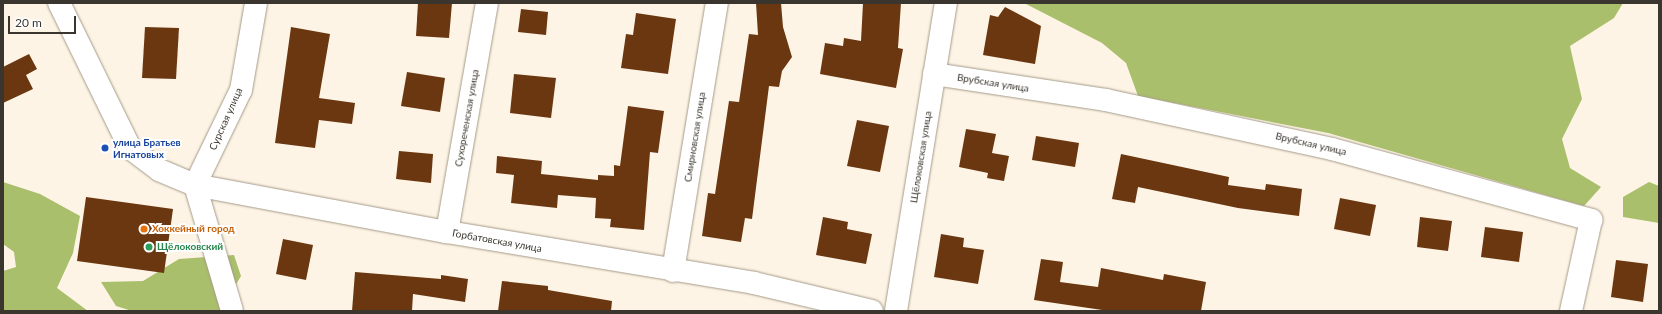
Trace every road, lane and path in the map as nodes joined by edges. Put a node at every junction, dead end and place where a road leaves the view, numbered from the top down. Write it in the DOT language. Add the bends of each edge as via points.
graph roads {
  1 [pos="59,3"];
  2 [pos="256,3"];
  3 [pos="487,3"];
  4 [pos="717,3"];
  5 [pos="946,3"];
  6 [pos="934,74"];
  7 [pos="195,185"];
  8 [pos="447,232"];
  9 [pos="673,271"];
  10 [pos="232,311"];
  11 [pos="872,311"];
  12 [pos="896,311"];
  13 [pos="1572,311"];
  1 -- 7 [label="street, Горбатовская улица" via="130,148 159,170"];
  2 -- 7 [label="street, Сурская улица" via="241,90"];
  3 -- 8 [label="street, Сухореченская улица"];
  4 -- 9 [label="street, Смирновская улица"];
  5 -- 6 [label="street, Щёлоковская улица"];
  6 -- 12 [label="street, Щёлоковская улица"];
  6 -- 13 [label="street, Врубская улица" via="1106,100 1332,149 1591,220"];
  7 -- 8 [label="street, Горбатовская улица"];
  7 -- 10 [label="street"];
  8 -- 9 [label="street, Горбатовская улица"];
  9 -- 11 [label="street, Горбатовская улица" via="754,283"];
}
